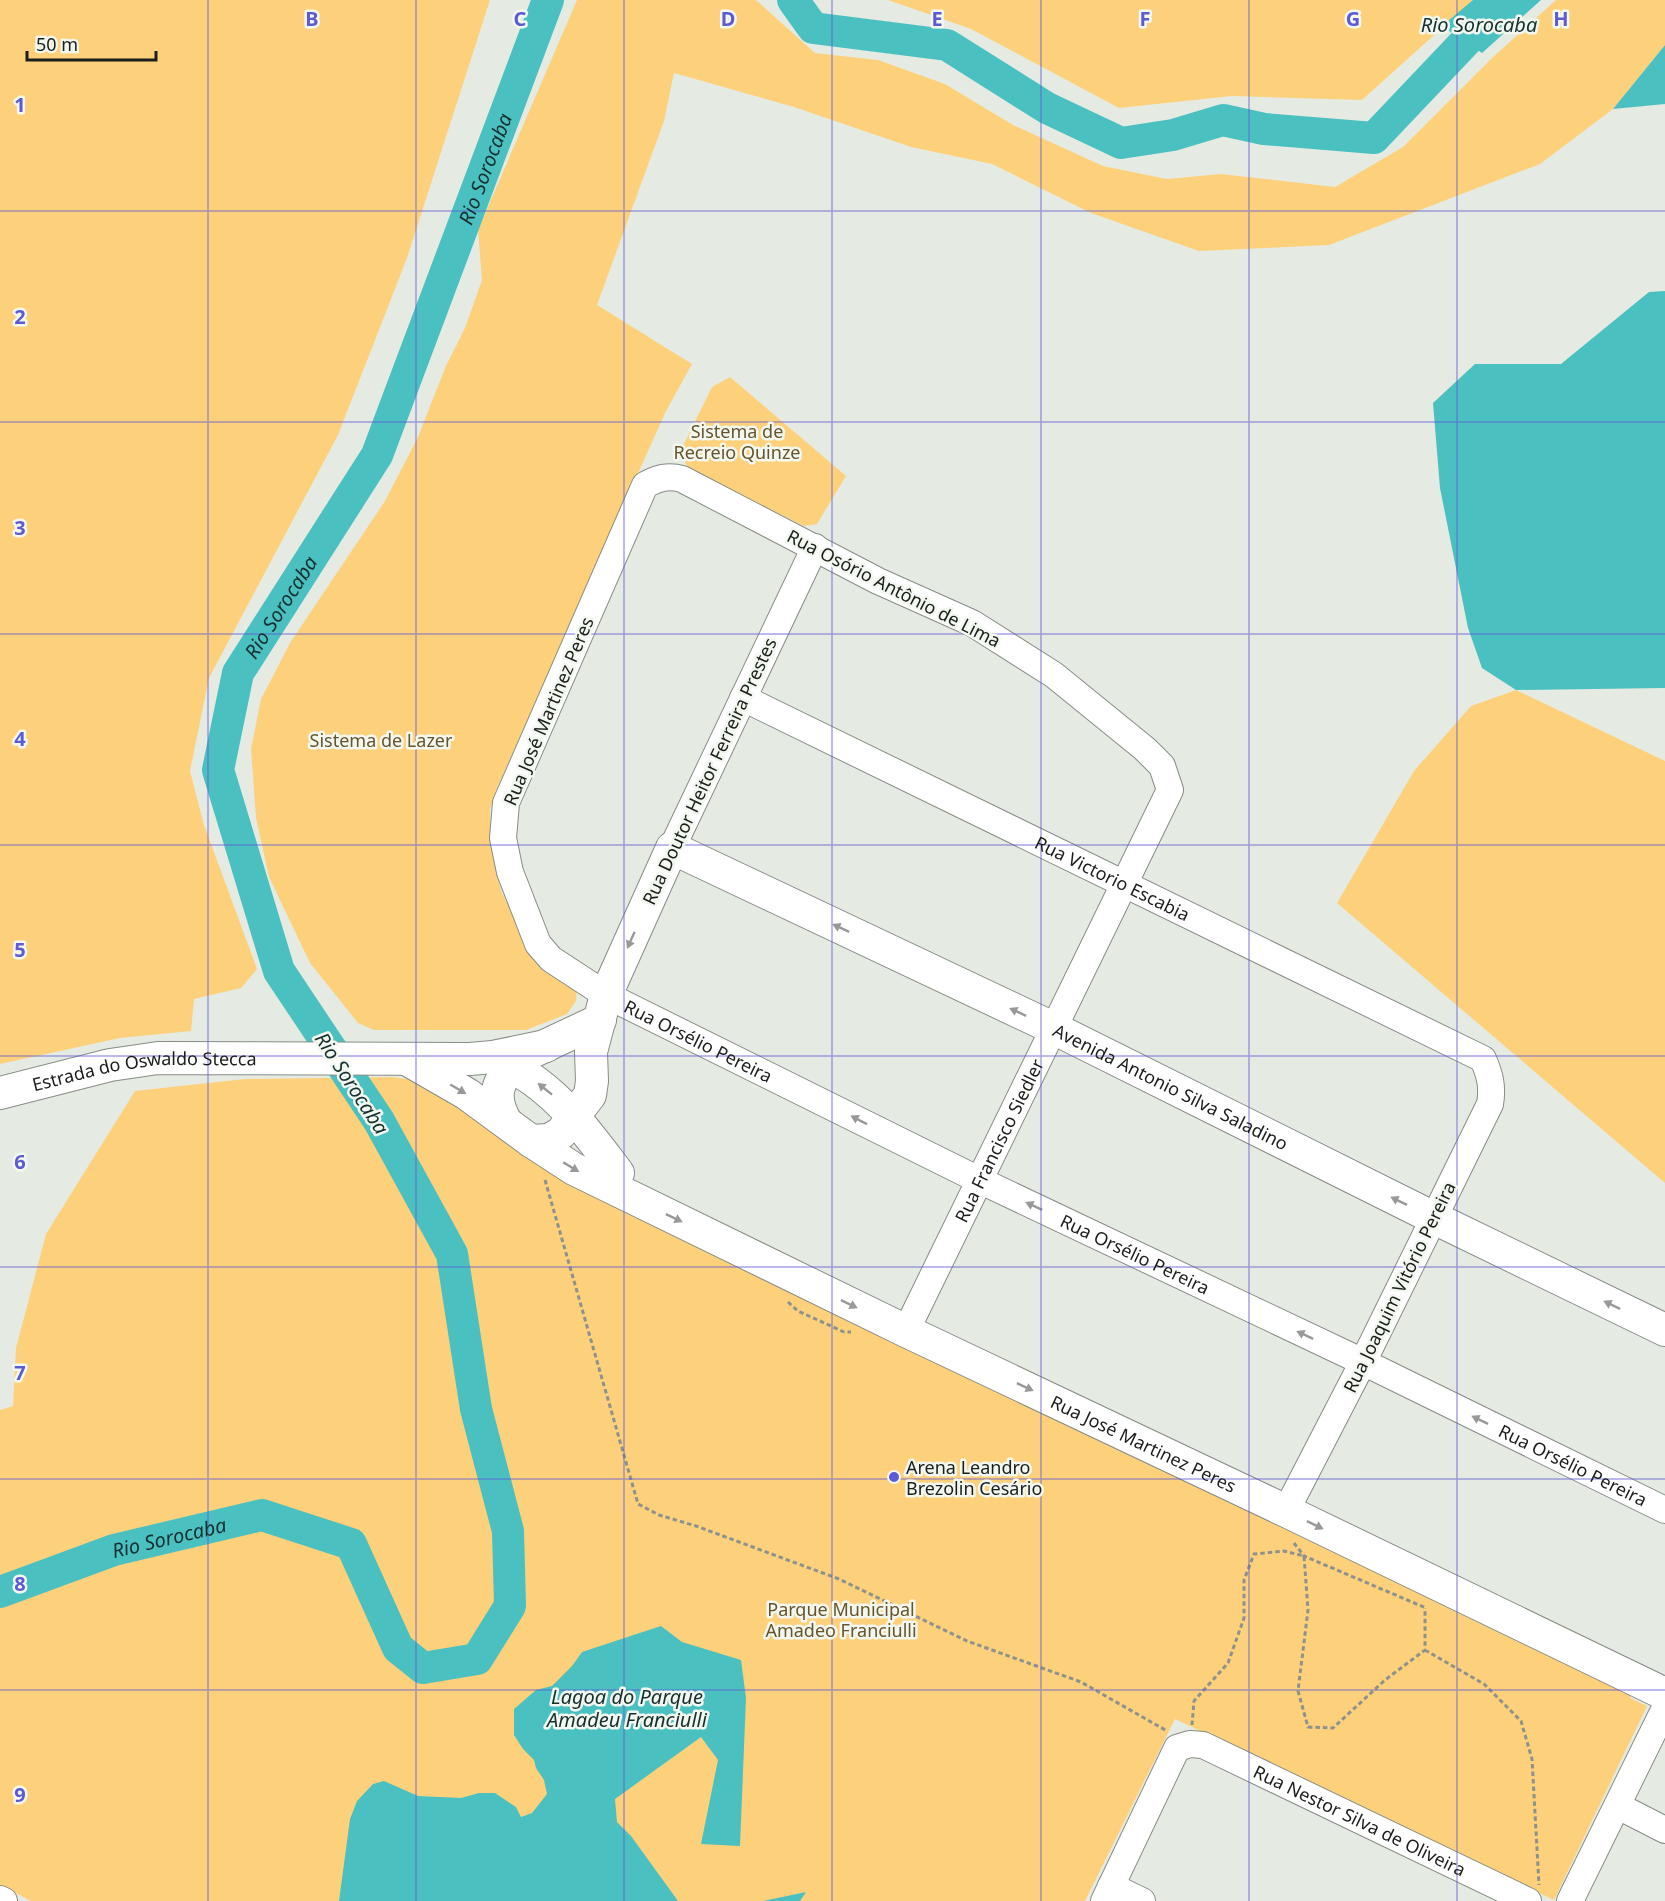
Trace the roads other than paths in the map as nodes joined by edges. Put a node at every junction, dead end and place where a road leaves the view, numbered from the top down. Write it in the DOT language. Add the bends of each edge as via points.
graph roads {
  1 [pos="645,484"];
  2 [pos="815,547"];
  3 [pos="743,698"];
  4 [pos="1170,790"];
  5 [pos="672,848"];
  6 [pos="1124,884"];
  7 [pos="603,1007"];
  8 [pos="1053,1028"];
  9 [pos="1483,1059"];
  10 [pos="402,1060"];
  11 [pos="501,1062"];
  12 [pos="592,1081"];
  13 [pos="0,1093"];
  14 [pos="575,1117"];
  15 [pos="506,1122"];
  16 [pos="531,1141"];
  17 [pos="979,1180"];
  18 [pos="619,1183"];
  19 [pos="1434,1218"];
  20 [pos="1665,1330"];
  21 [pos="906,1331"];
  22 [pos="1363,1362"];
  23 [pos="1665,1510"];
  24 [pos="1286,1511"];
  25 [pos="1665,1694"];
  26 [pos="1665,1708"];
  27 [pos="1618,1806"];
  28 [pos="1665,1830"];
  29 [pos="1107,1893"];
  30 [pos="1534,1895"];
  31 [pos="1142,1901"];
  32 [pos="1570,1901"];
  1 -- 2 [label="street, Rua Osório Antônio de Lima" via="659,478 682,479"];
  1 -- 7 [label="street, Rua José Martinez Peres" via="506,803 503,838 510,872 538,944"];
  2 -- 3 [label="street, Rua Doutor Heitor Ferreira Prestes"];
  2 -- 4 [label="street, Rua Osório Antônio de Lima" via="878,581 972,623 1054,675 1145,749 1162,766"];
  3 -- 5 [label="street, Rua Doutor Heitor Ferreira Prestes"];
  3 -- 6 [label="street, Rua Victorio Escabia"];
  4 -- 6 [label="street, Rua Francisco Siedler"];
  5 -- 7 [label="main road, Rua Doutor Heitor Ferreira Prestes, one-way"];
  8 -- 5 [label="main road, Avenida Antonio Silva Saladino, one-way"];
  6 -- 8 [label="street, Rua Francisco Siedler"];
  6 -- 9 [label="street, Rua Victorio Escabia"];
  7 -- 11 [label="main road" via="546,1047"];
  7 -- 12 [label="main road" via="591,1052"];
  17 -- 7 [label="street, Rua Orsélio Pereira, one-way"];
  8 -- 17 [label="street, Rua Francisco Siedler"];
  19 -- 8 [label="main road, Avenida Antonio Silva Saladino, one-way"];
  9 -- 19 [label="street, Rua Joaquim Vitório Pereira" via="1491,1076 1490,1104"];
  10 -- 11 [label="main road"];
  10 -- 13 [label="main road, Estrada do Oswaldo Stecca" via="158,1058 110,1065"];
  10 -- 15 [label="main road, Rua José Martinez Peres, one-way" via="467,1094"];
  14 -- 11 [label="main road, Rua José Martinez Peres, one-way" via="532,1079"];
  11 -- 15 [label="main road" via="496,1100"];
  12 -- 14 [label="main road" via="590,1095"];
  12 -- 18 [label="main road"];
  14 -- 16 [label="main road" via="549,1140"];
  14 -- 18 [label="main road, Rua José Martinez Peres"];
  15 -- 16 [label="main road, Rua José Martinez Peres"];
  16 -- 18 [label="main road, Rua José Martinez Peres, one-way" via="574,1169"];
  17 -- 21 [label="street, Rua Francisco Siedler"];
  22 -- 17 [label="street, Rua Orsélio Pereira, one-way"];
  18 -- 21 [label="main road, Rua José Martinez Peres, one-way"];
  20 -- 19 [label="main road, Avenida Antonio Silva Saladino, one-way"];
  19 -- 22 [label="street, Rua Joaquim Vitório Pereira"];
  21 -- 24 [label="main road, Rua José Martinez Peres, one-way"];
  23 -- 22 [label="street, Rua Orsélio Pereira, one-way"];
  22 -- 24 [label="street, Rua Joaquim Vitório Pereira"];
  24 -- 25 [label="main road, Rua José Martinez Peres, one-way"];
  26 -- 27 [label="street"];
  27 -- 28 [label="street"];
  27 -- 32 [label="street"];
  29 -- 30 [label="street, Rua Nestor Silva de Oliveira" via="1177,1749 1190,1744 1203,1745"];
  29 -- 31 [label="street"];
}
